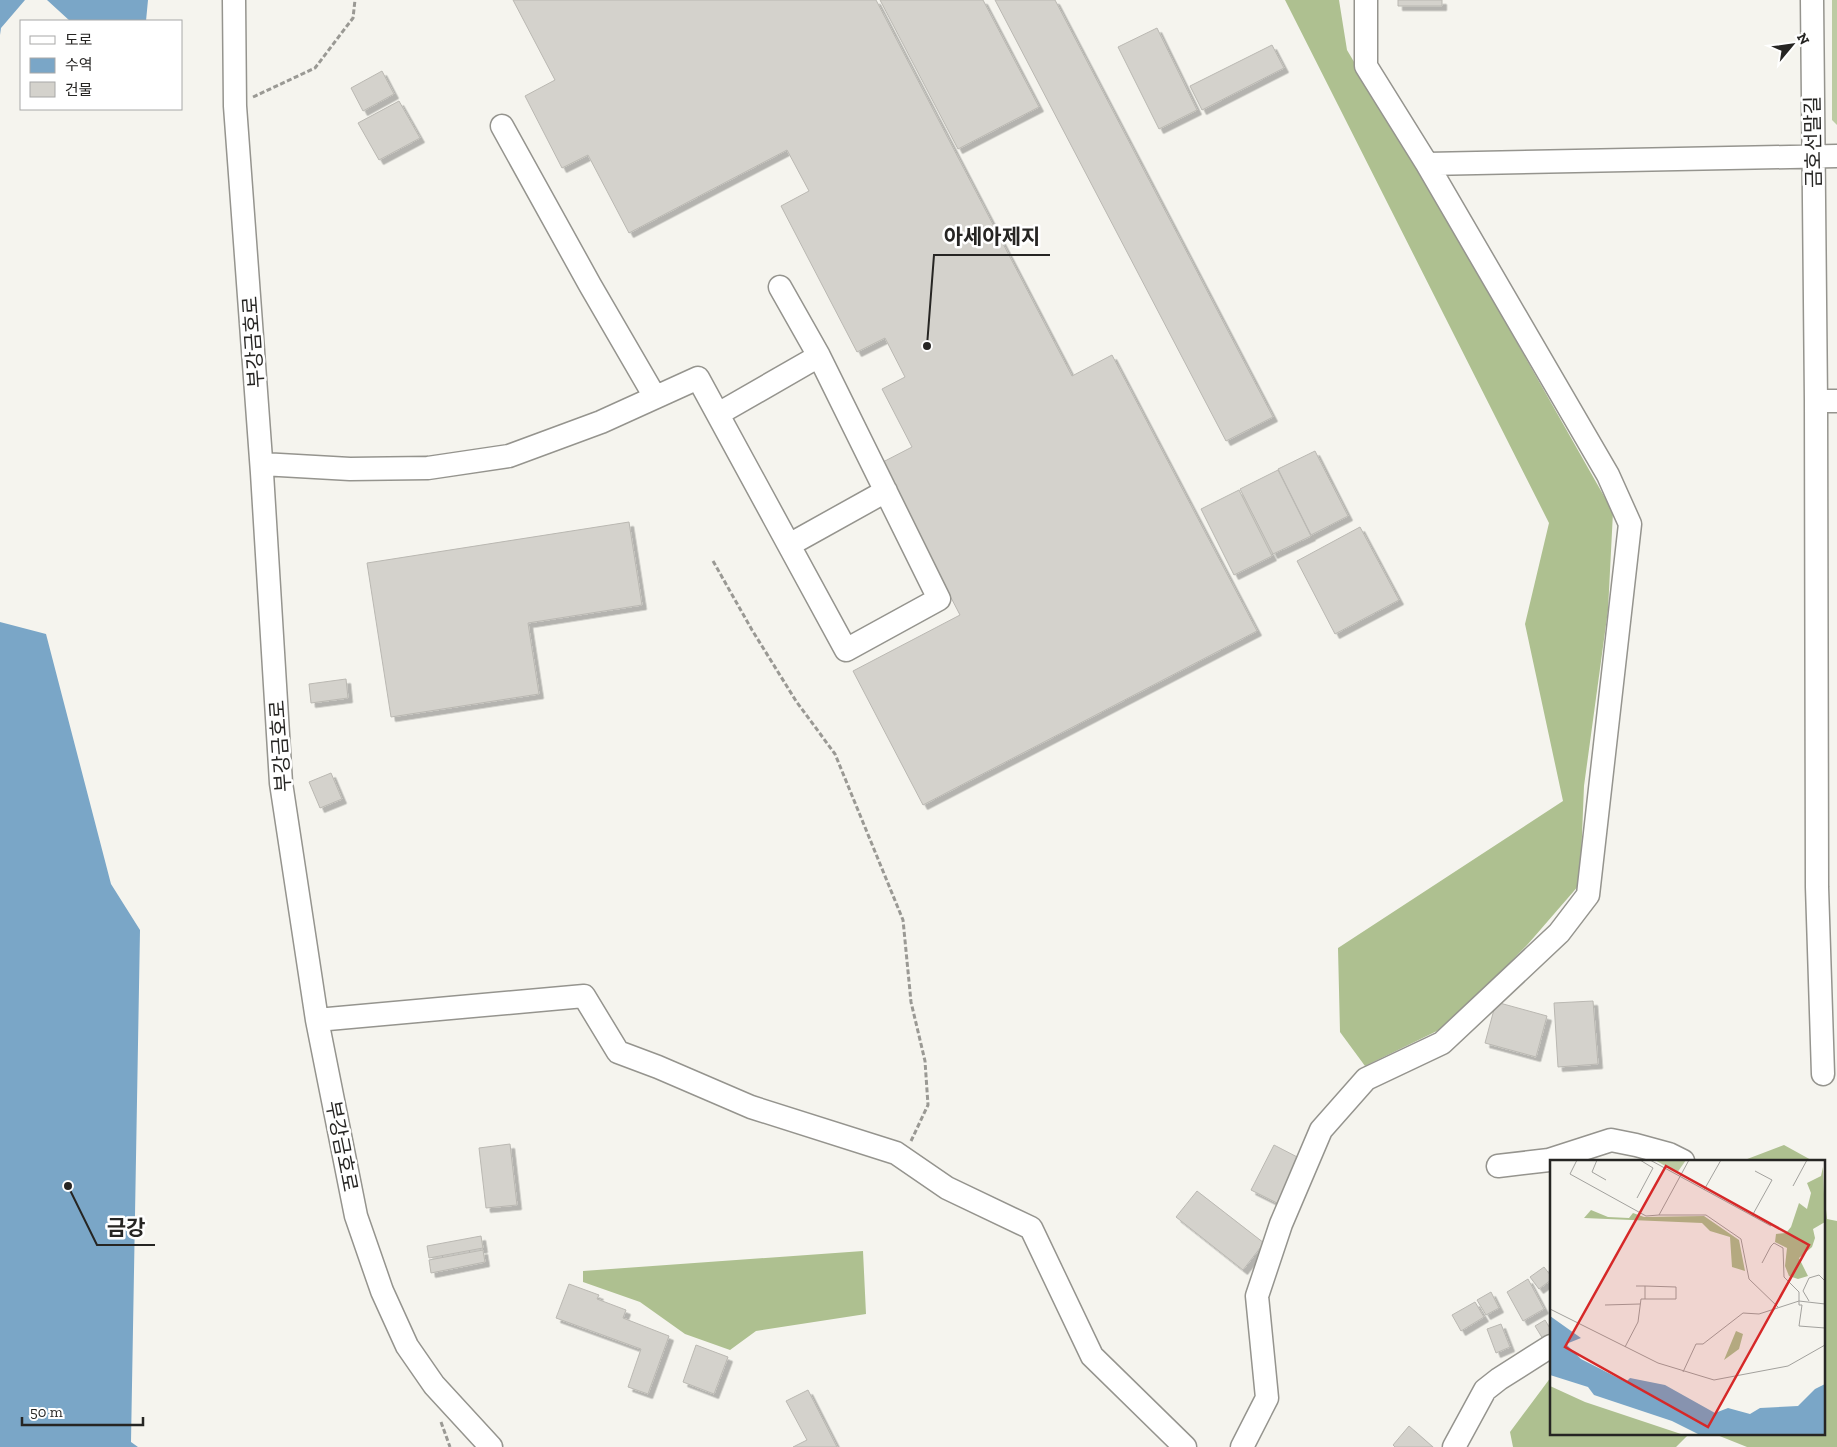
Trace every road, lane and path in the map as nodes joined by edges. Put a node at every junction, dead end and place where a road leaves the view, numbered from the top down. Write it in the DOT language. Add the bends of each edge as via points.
graph roads {
  1 [pos="234,0"];
  2 [pos="355,0"];
  3 [pos="1366,0"];
  4 [pos="1812,0"];
  5 [pos="235,106"];
  6 [pos="502,126"];
  7 [pos="1814,156"];
  8 [pos="1837,156"];
  9 [pos="1427,164"];
  10 [pos="780,287"];
  11 [pos="819,356"];
  12 [pos="655,397"];
  13 [pos="1827,401"];
  14 [pos="718,414"];
  15 [pos="262,464"];
  16 [pos="886,491"];
  17 [pos="789,545"];
  18 [pos="712,561"];
  19 [pos="1827,887"];
  20 [pos="317,1020"];
  21 [pos="1823,1074"];
  22 [pos="903,1158"];
  23 [pos="1681,1160"];
  24 [pos="1498,1166"];
  25 [pos="1550,1347"];
  26 [pos="491,1447"];
  27 [pos="1185,1447"];
  28 [pos="1242,1447"];
  29 [pos="1454,1447"];
  1 -- 5 [label="street, 부강금호로"];
  2 -- 5 [label="path" via="353,18 315,68"];
  3 -- 9 [label="street" via="1366,66"];
  4 -- 7 [label="street, 금호선말길"];
  5 -- 15 [label="street, 부강금호로"];
  6 -- 12 [label="street"];
  7 -- 8 [label="street"];
  7 -- 9 [label="street"];
  7 -- 13 [label="street, 금호선말길" via="1815,283"];
  9 -- 28 [label="street" via="1608,475 1630,524 1588,895 1559,933 1442,1042 1366,1079 1321,1130 1281,1224 1257,1296 1267,1398"];
  10 -- 11 [label="street"];
  11 -- 14 [label="street"];
  11 -- 16 [label="street"];
  12 -- 14 [label="street" via="698,378"];
  12 -- 15 [label="street" via="601,422 509,456 428,468 350,469"];
  13 -- 19 [label="street, 금호선말길"];
  14 -- 17 [label="street"];
  15 -- 20 [label="street, 부강금호로" via="281,783"];
  16 -- 17 [label="street"];
  16 -- 17 [label="street" via="939,599 846,650"];
  18 -- 22 [label="path" via="791,693 835,754 903,920 911,1002 925,1061 928,1105"];
  19 -- 21 [label="street, 금호선말길"];
  20 -- 22 [label="street" via="584,996 618,1052 751,1107 896,1153"];
  20 -- 26 [label="street, 부강금호로" via="356,1216 382,1291 408,1346 434,1385"];
  22 -- 27 [label="street" via="948,1188 1031,1228 1092,1356"];
  23 -- 24 [label="street" via="1611,1140 1549,1160"];
  25 -- 29 [label="street" via="1485,1390"];
}
